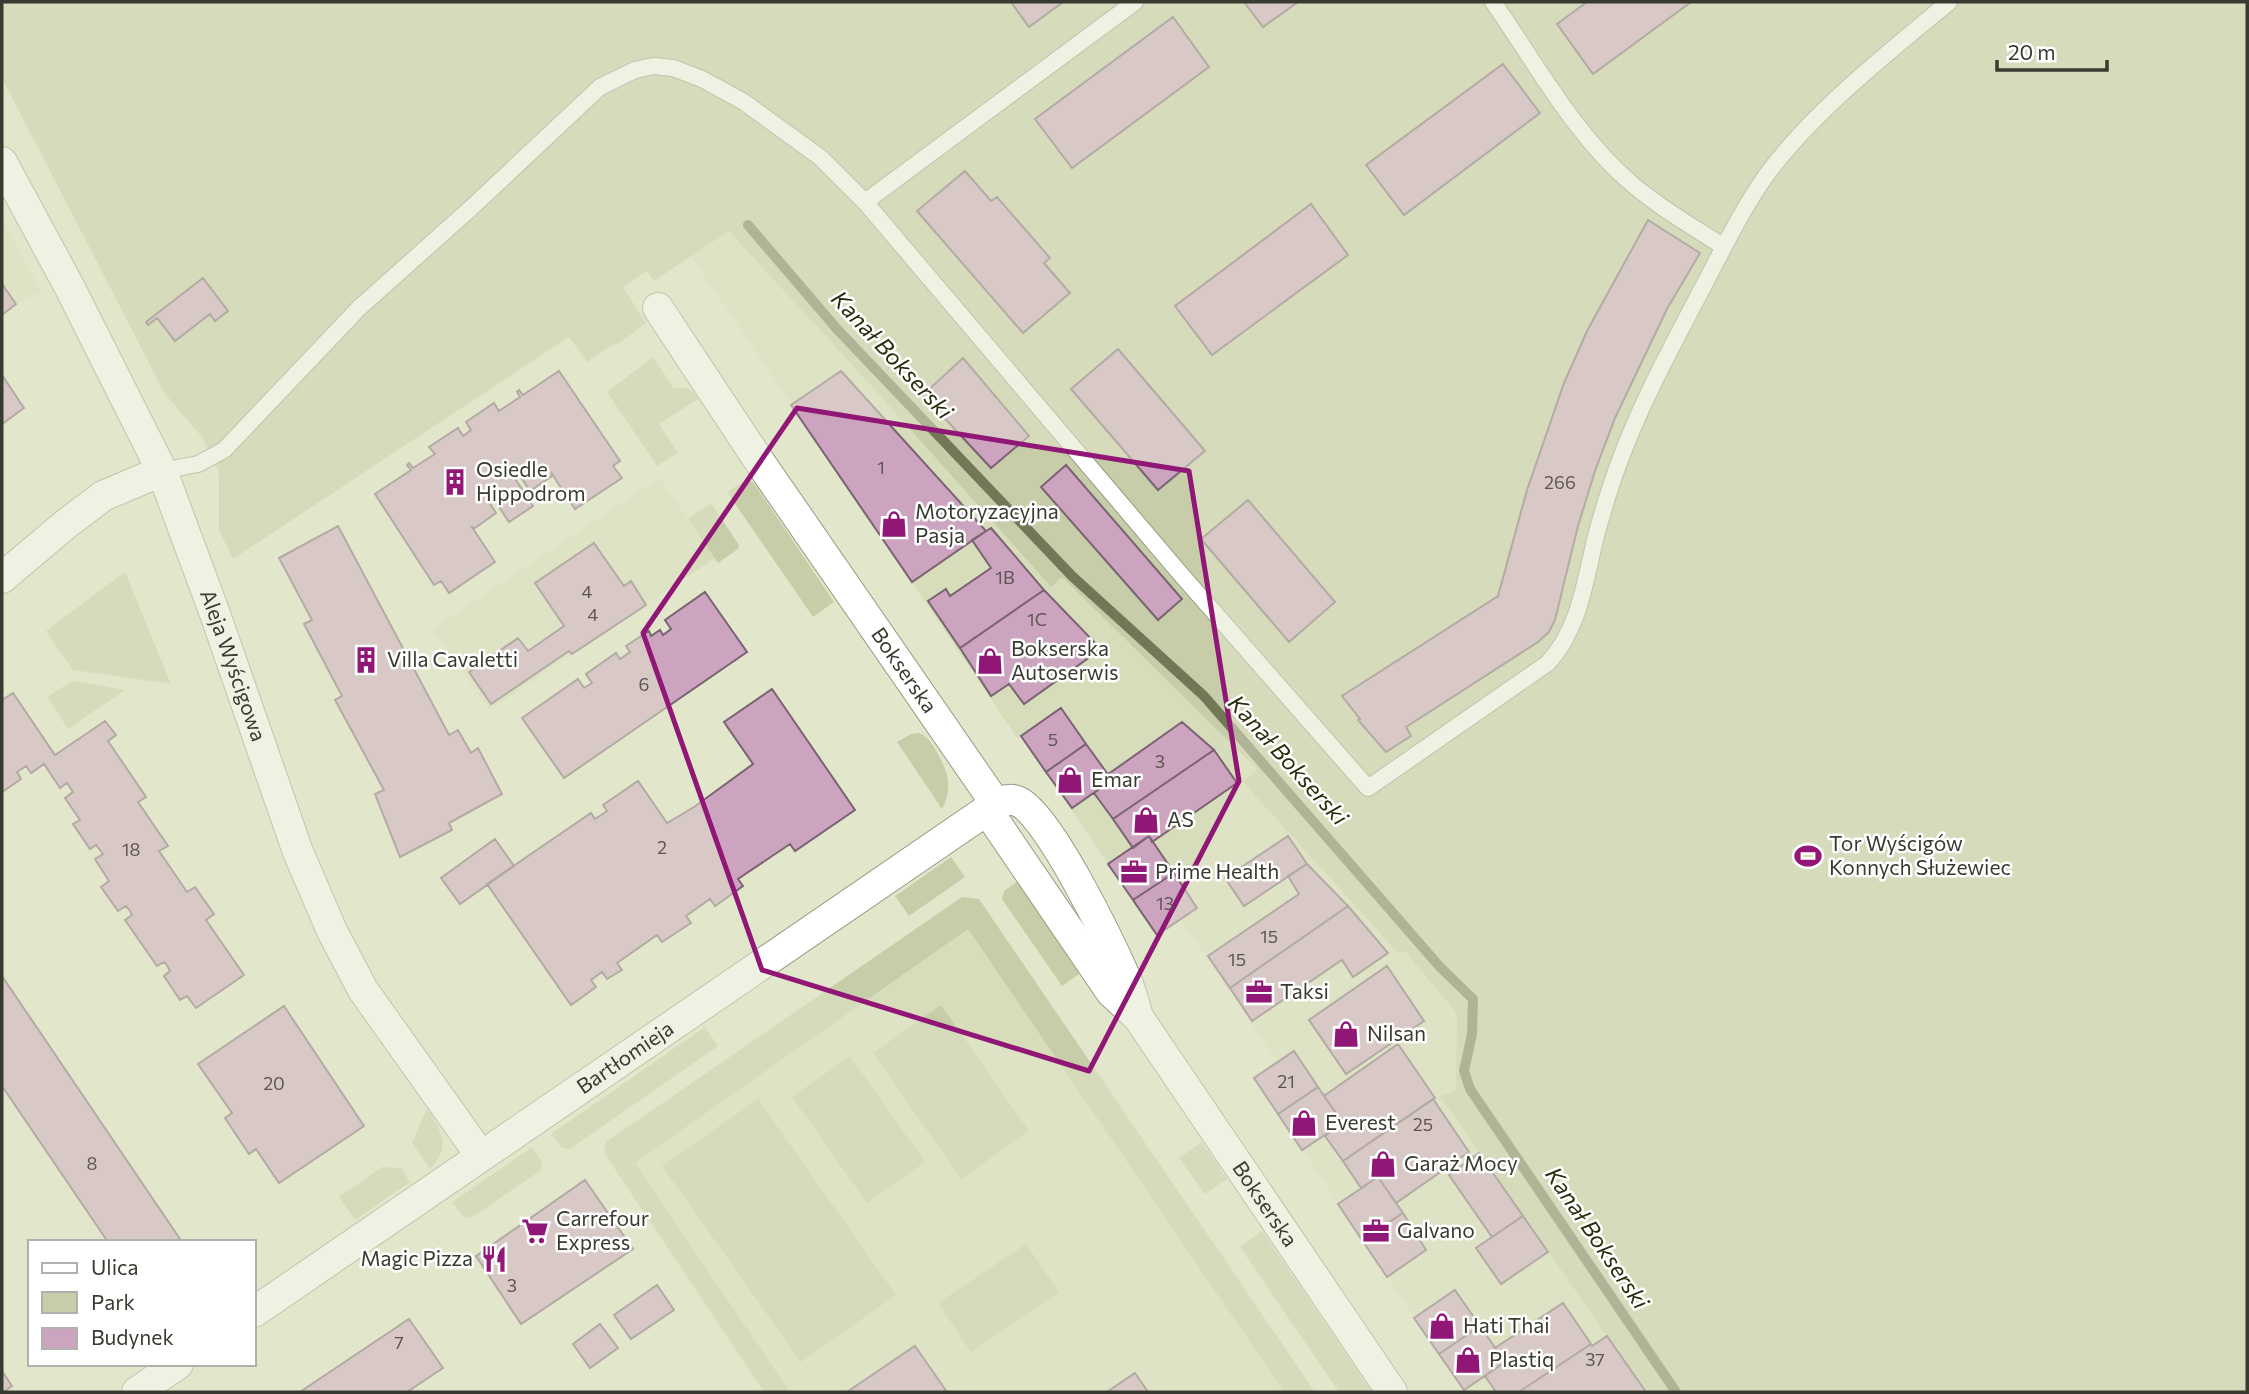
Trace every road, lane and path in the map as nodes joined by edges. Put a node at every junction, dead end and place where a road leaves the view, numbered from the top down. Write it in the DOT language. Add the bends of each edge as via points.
graph roads {
  1 [pos="1135,2"];
  2 [pos="1493,2"];
  3 [pos="1950,2"];
  4 [pos="2,162"];
  5 [pos="865,202"];
  6 [pos="1724,247"];
  7 [pos="658,308"];
  8 [pos="162,471"];
  9 [pos="2,578"];
  10 [pos="991,807"];
  11 [pos="481,1156"];
  12 [pos="256,1311"];
  13 [pos="175,1366"];
  14 [pos="137,1392"];
  15 [pos="1392,1392"];
  1 -- 5 [label="lane"];
  2 -- 6 [label="lane" via="1603,155 1630,183"];
  3 -- 6 [label="lane" via="1810,125 1766,176"];
  4 -- 8 [label="street, Aleja Wyścigowa"];
  5 -- 6 [label="lane" via="1368,788 1558,652 1578,612 1620,460 1675,338"];
  5 -- 8 [label="lane" via="821,158 744,102 673,68 635,69 600,87 359,308 224,450 198,464"];
  7 -- 10 [label="street, Bokserska"];
  8 -- 9 [label="street" via="103,496"];
  8 -- 11 [label="street, Aleja Wyścigowa" via="316,897 363,990"];
  10 -- 11 [label="street, Bartłomieja"];
  10 -- 15 [label="street, Bokserska" via="1009,799 1026,806 1054,843 1114,952 1138,1017"];
  11 -- 12 [label="street, Bartłomieja"];
  13 -- 14 [label="street"];
}
